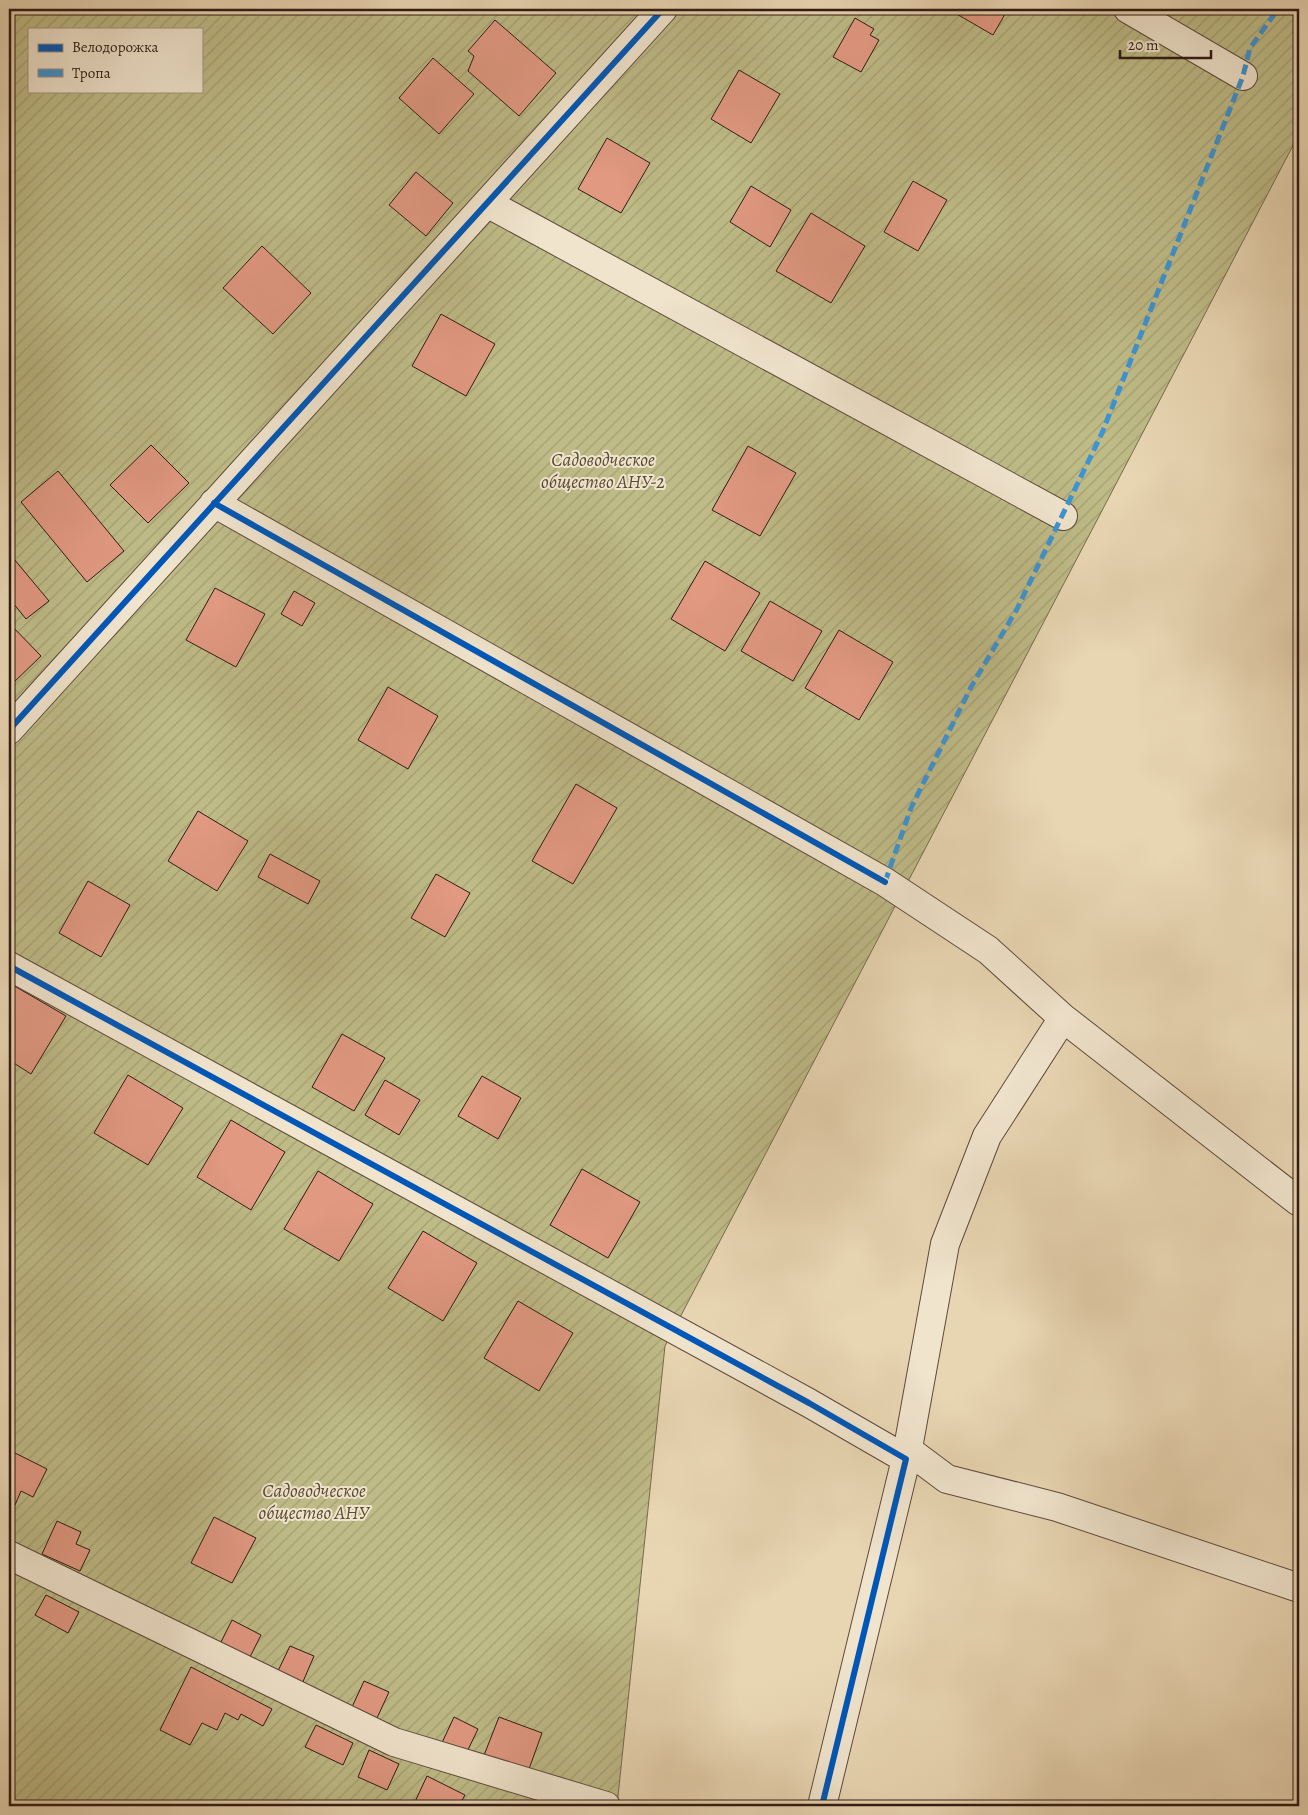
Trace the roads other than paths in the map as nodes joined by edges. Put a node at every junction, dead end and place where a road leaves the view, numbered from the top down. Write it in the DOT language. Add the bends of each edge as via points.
graph roads {
  1 [pos="663,9"];
  2 [pos="1128,9"];
  3 [pos="1243,76"];
  4 [pos="487,204"];
  5 [pos="214,503"];
  6 [pos="1063,516"];
  7 [pos="9,730"];
  8 [pos="9,966"];
  9 [pos="1063,1018"];
  10 [pos="1299,1202"];
  11 [pos="907,1455"];
  12 [pos="9,1555"];
  13 [pos="1299,1588"];
  14 [pos="606,1806"];
  15 [pos="822,1806"];
  1 -- 4 [label="street"];
  2 -- 3 [label="street"];
  4 -- 5 [label="street"];
  4 -- 6 [label="street"];
  5 -- 7 [label="street"];
  5 -- 9 [label="street" via="885,882 988,950"];
  8 -- 11 [label="street"];
  9 -- 10 [label="street"];
  9 -- 11 [label="street" via="987,1136 946,1244"];
  11 -- 13 [label="street" via="947,1479 1057,1507"];
  11 -- 15 [label="street"];
  12 -- 14 [label="street" via="394,1742"];
}
